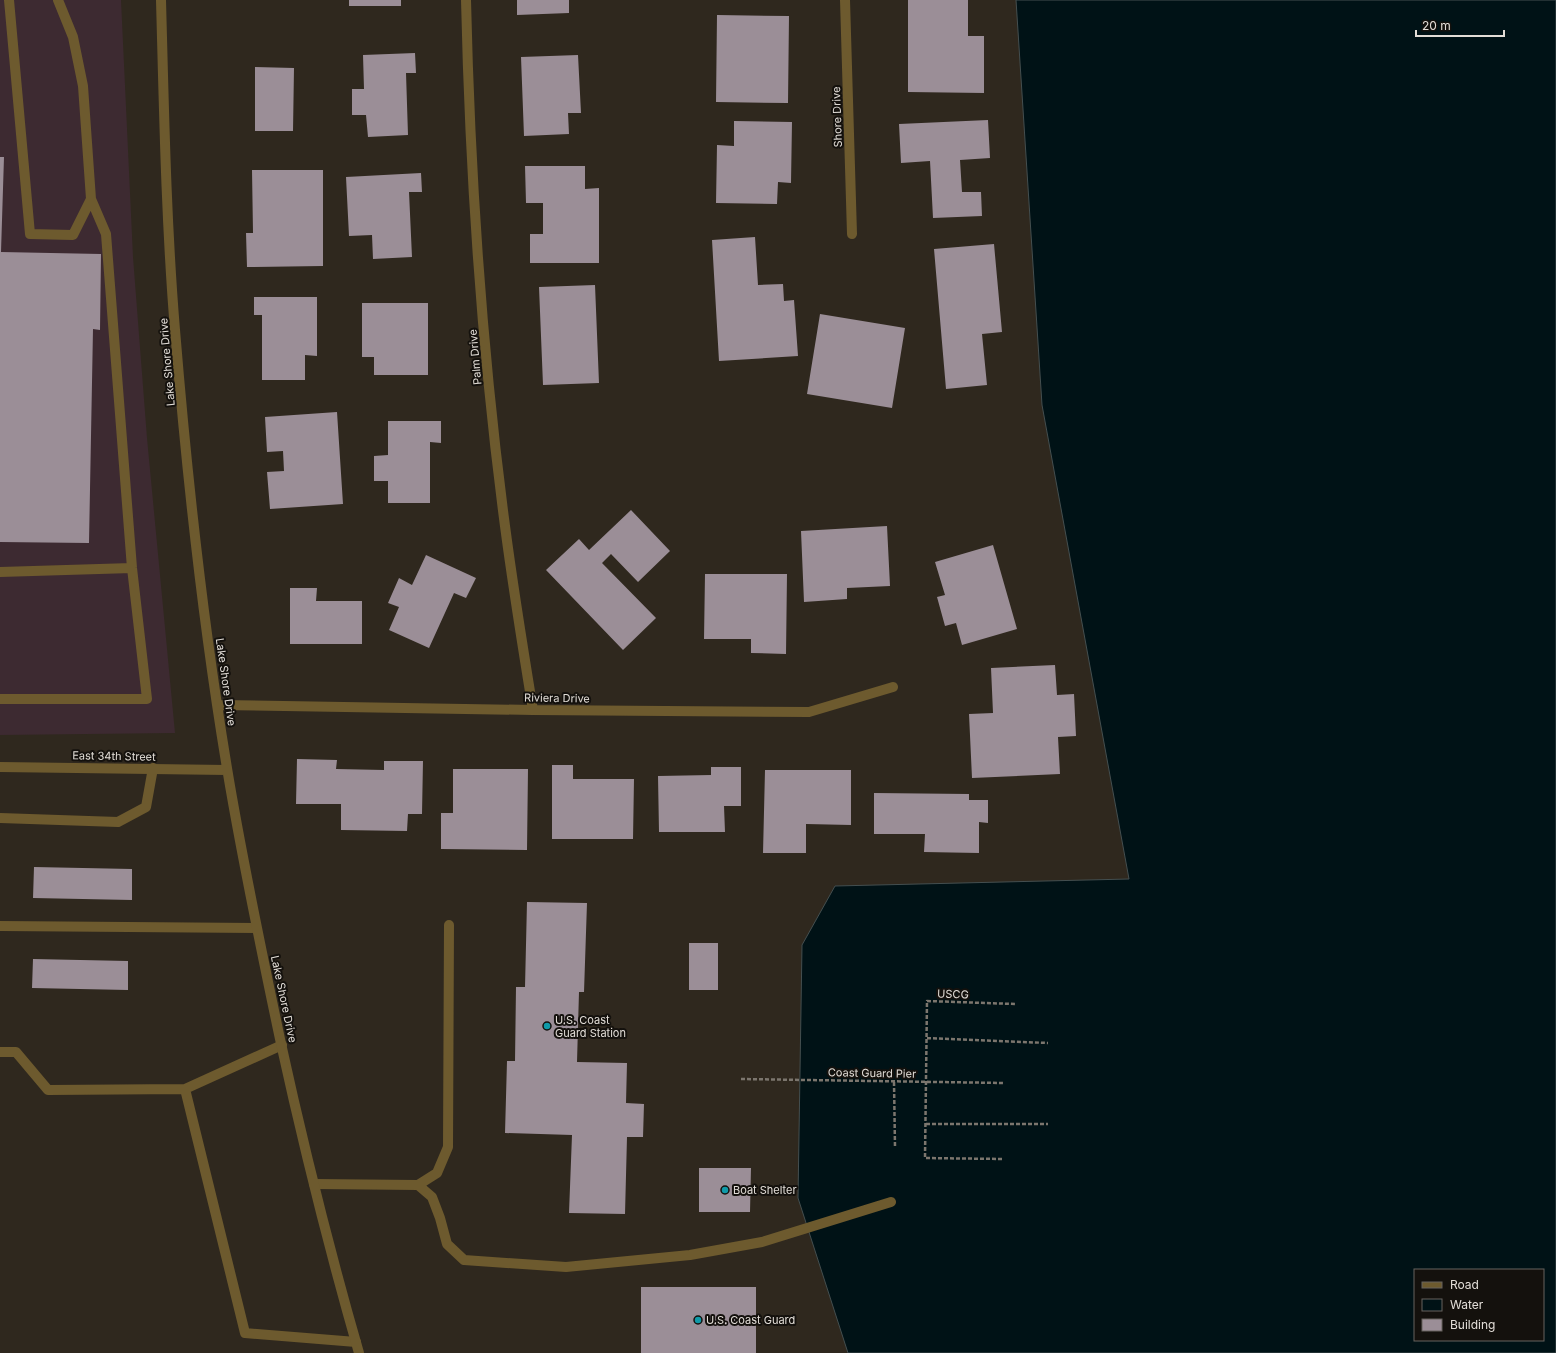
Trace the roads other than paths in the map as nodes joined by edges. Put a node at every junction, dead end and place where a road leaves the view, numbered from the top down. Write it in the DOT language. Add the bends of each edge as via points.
graph roads {
  1 [pos="9,0"];
  2 [pos="58,0"];
  3 [pos="162,0"];
  4 [pos="466,0"];
  5 [pos="845,0"];
  6 [pos="91,199"];
  7 [pos="852,234"];
  8 [pos="132,568"];
  9 [pos="0,572"];
  10 [pos="893,687"];
  11 [pos="0,699"];
  12 [pos="217,705"];
  13 [pos="533,710"];
  14 [pos="0,767"];
  15 [pos="154,768"];
  16 [pos="227,770"];
  17 [pos="0,818"];
  18 [pos="449,925"];
  19 [pos="0,926"];
  20 [pos="256,928"];
  21 [pos="282,1045"];
  22 [pos="0,1052"];
  23 [pos="185,1089"];
  24 [pos="314,1184"];
  25 [pos="418,1186"];
  26 [pos="891,1202"];
  27 [pos="356,1342"];
  28 [pos="359,1353"];
  1 -- 6 [label="street" via="30,234 73,235"];
  2 -- 6 [label="street" via="73,37 82,86"];
  3 -- 12 [label="street, Lake Shore Drive" via="164,140 175,328 192,514"];
  4 -- 13 [label="street, Palm Drive" via="471,142 485,345 505,526"];
  5 -- 7 [label="street, Shore Drive"];
  6 -- 8 [label="street" via="106,234"];
  8 -- 9 [label="street"];
  8 -- 11 [label="street" via="147,699"];
  10 -- 13 [label="street, Riviera Drive" via="809,712"];
  12 -- 13 [label="street, Riviera Drive"];
  12 -- 16 [label="street, Lake Shore Drive"];
  14 -- 15 [label="street, East 34th Street"];
  15 -- 16 [label="street, East 34th Street"];
  15 -- 17 [label="street" via="146,807 118,822"];
  16 -- 20 [label="street, Lake Shore Drive"];
  18 -- 25 [label="street" via="448,1147 437,1173"];
  19 -- 20 [label="street"];
  20 -- 21 [label="street, Lake Shore Drive"];
  21 -- 23 [label="street"];
  21 -- 24 [label="street, Lake Shore Drive"];
  22 -- 23 [label="street" via="16,1052 48,1090"];
  23 -- 27 [label="street" via="245,1333"];
  24 -- 25 [label="street"];
  24 -- 27 [label="street, Lake Shore Drive"];
  25 -- 26 [label="street" via="432,1197 448,1244 464,1260 566,1267 690,1255 762,1242"];
  27 -- 28 [label="street, Lake Shore Drive"];
}
